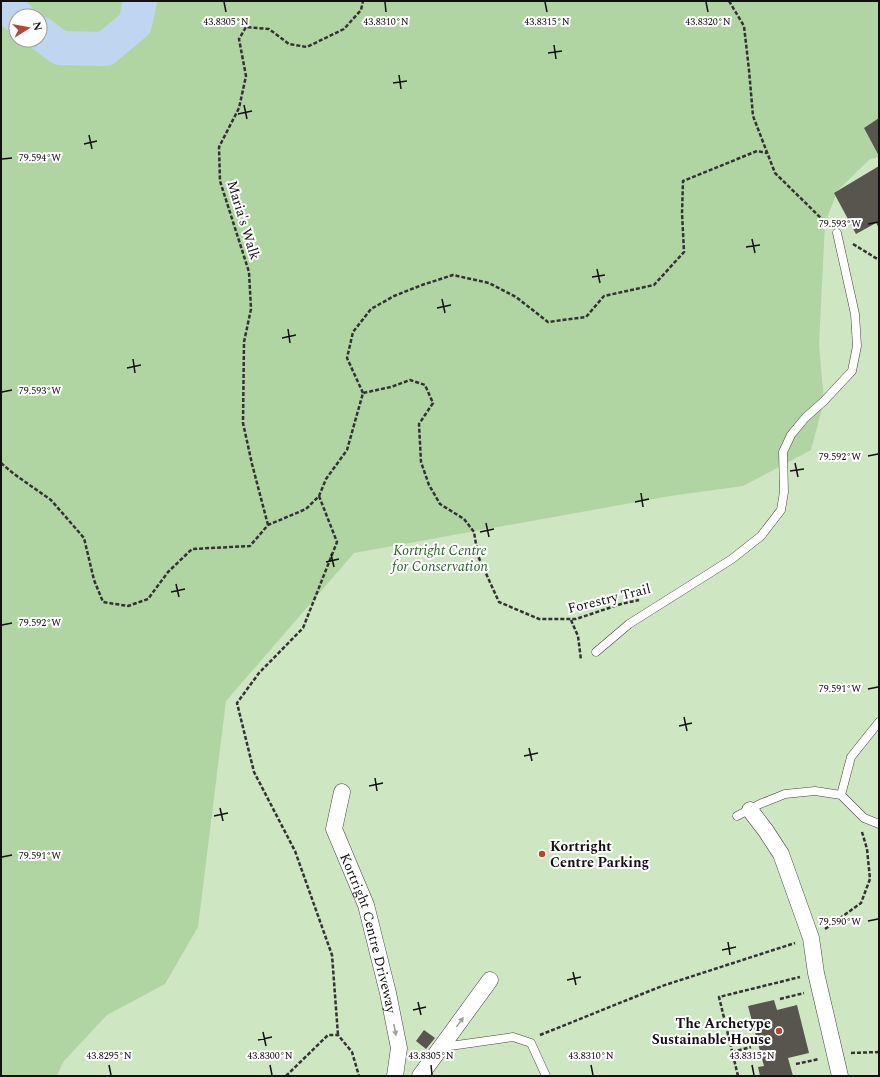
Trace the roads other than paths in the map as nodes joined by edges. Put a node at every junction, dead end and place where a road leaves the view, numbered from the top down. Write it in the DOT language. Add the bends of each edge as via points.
graph roads {
  1 [pos="837,234"];
  2 [pos="596,652"];
  3 [pos="879,722"];
  4 [pos="342,792"];
  5 [pos="841,795"];
  6 [pos="744,813"];
  7 [pos="879,824"];
  8 [pos="490,980"];
  9 [pos="442,1047"];
  10 [pos="395,1076"];
  11 [pos="420,1076"];
  12 [pos="546,1076"];
  13 [pos="840,1076"];
  1 -- 2 [label="lane" via="855,314 857,346 852,371 790,435 783,452 782,510 761,536 732,559 630,624"];
  3 -- 5 [label="lane" via="851,757"];
  4 -- 10 [label="street, Kortright Centre Driveway, one-way" via="334,828 366,905 386,985 399,1048"];
  5 -- 6 [label="lane" via="814,791 785,794"];
  5 -- 7 [label="lane" via="864,818"];
  6 -- 13 [label="street" via="766,831 781,854 811,938 816,973"];
  9 -- 8 [label="street, one-way"];
  9 -- 11 [label="street"];
  9 -- 12 [label="lane" via="513,1037 531,1043"];
}
